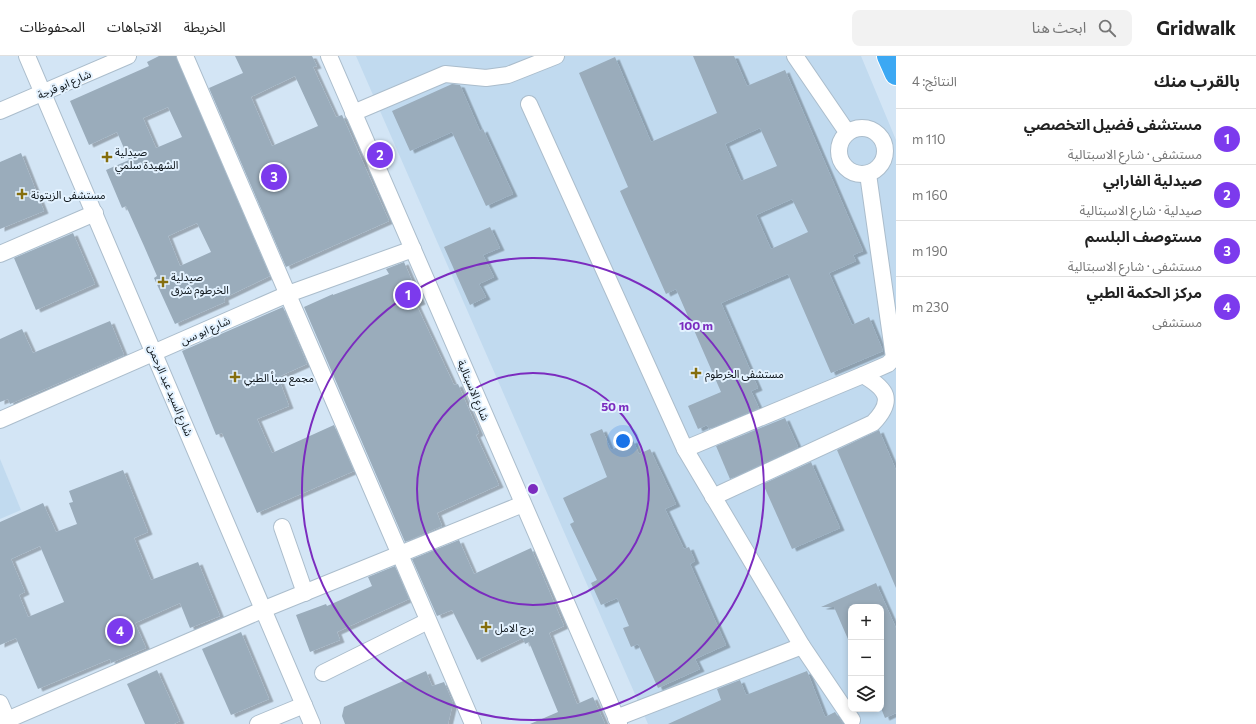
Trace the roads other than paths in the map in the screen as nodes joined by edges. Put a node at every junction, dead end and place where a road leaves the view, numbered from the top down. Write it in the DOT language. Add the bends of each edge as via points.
graph roads {
  1 [pos="27,56"];
  2 [pos="128,56"];
  3 [pos="185,56"];
  4 [pos="328,56"];
  5 [pos="556,56"];
  6 [pos="795,56"];
  7 [pos="888,56"];
  8 [pos="896,74"];
  9 [pos="43,92"];
  10 [pos="529,104"];
  11 [pos="0,111"];
  12 [pos="354,113"];
  13 [pos="847,132"];
  14 [pos="890,142"];
  15 [pos="868,174"];
  16 [pos="95,213"];
  17 [pos="412,250"];
  18 [pos="0,254"];
  19 [pos="288,294"];
  20 [pos="155,352"];
  21 [pos="863,375"];
  22 [pos="891,398"];
  23 [pos="0,420"];
  24 [pos="685,450"];
  25 [pos="713,497"];
  26 [pos="523,504"];
  27 [pos="282,527"];
  28 [pos="400,554"];
  29 [pos="306,593"];
  30 [pos="262,610"];
  31 [pos="428,621"];
  32 [pos="802,646"];
  33 [pos="323,673"];
  34 [pos="0,703"];
  35 [pos="304,705"];
  36 [pos="852,720"];
  37 [pos="618,721"];
  38 [pos="6,722"];
  39 [pos="258,724"];
  40 [pos="312,724"];
  41 [pos="473,724"];
  1 -- 9 [label="street, شارع السيد عبد الرحمن"];
  2 -- 9 [label="street, شارع ابو قرجة"];
  3 -- 19 [label="street"];
  4 -- 12 [label="street, شارع الاسبتالية"];
  5 -- 12 [label="street" via="508,76 473,77 445,74"];
  6 -- 13 [label="street"];
  7 -- 8 [label="highway"];
  9 -- 11 [label="street, شارع ابو قرجة"];
  9 -- 16 [label="street, شارع السيد عبد الرحمن"];
  10 -- 24 [label="street"];
  12 -- 17 [label="street, شارع الاسبتالية"];
  13 -- 14 [label="street" via="865,128 873,130"];
  13 -- 15 [label="street" via="838,148 841,162 850,172"];
  14 -- 15 [label="street" via="882,163"];
  15 -- 21 [label="street" via="894,358 888,364"];
  16 -- 18 [label="street"];
  16 -- 20 [label="street, شارع السيد عبد الرحمن"];
  17 -- 19 [label="street, شارع ابو سن"];
  17 -- 26 [label="street, شارع الاسبتالية"];
  19 -- 20 [label="street, شارع ابو سن"];
  19 -- 28 [label="street"];
  20 -- 23 [label="street, شارع ابو سن"];
  20 -- 30 [label="street, شارع السيد عبد الرحمن"];
  21 -- 22 [label="street" via="881,386"];
  21 -- 24 [label="street"];
  22 -- 25 [label="street" via="873,423"];
  24 -- 25 [label="street"];
  25 -- 32 [label="street"];
  26 -- 28 [label="street"];
  26 -- 37 [label="street, شارع الاسبتالية"];
  27 -- 29 [label="street"];
  28 -- 29 [label="street"];
  28 -- 31 [label="street"];
  29 -- 30 [label="street"];
  30 -- 35 [label="street, شارع السيد عبد الرحمن"];
  30 -- 38 [label="street"];
  31 -- 33 [label="street"];
  31 -- 41 [label="street"];
  32 -- 36 [label="street"];
  32 -- 37 [label="street"];
  34 -- 38 [label="street"];
  35 -- 39 [label="street"];
  35 -- 40 [label="street, شارع السيد عبد الرحمن"];
}
